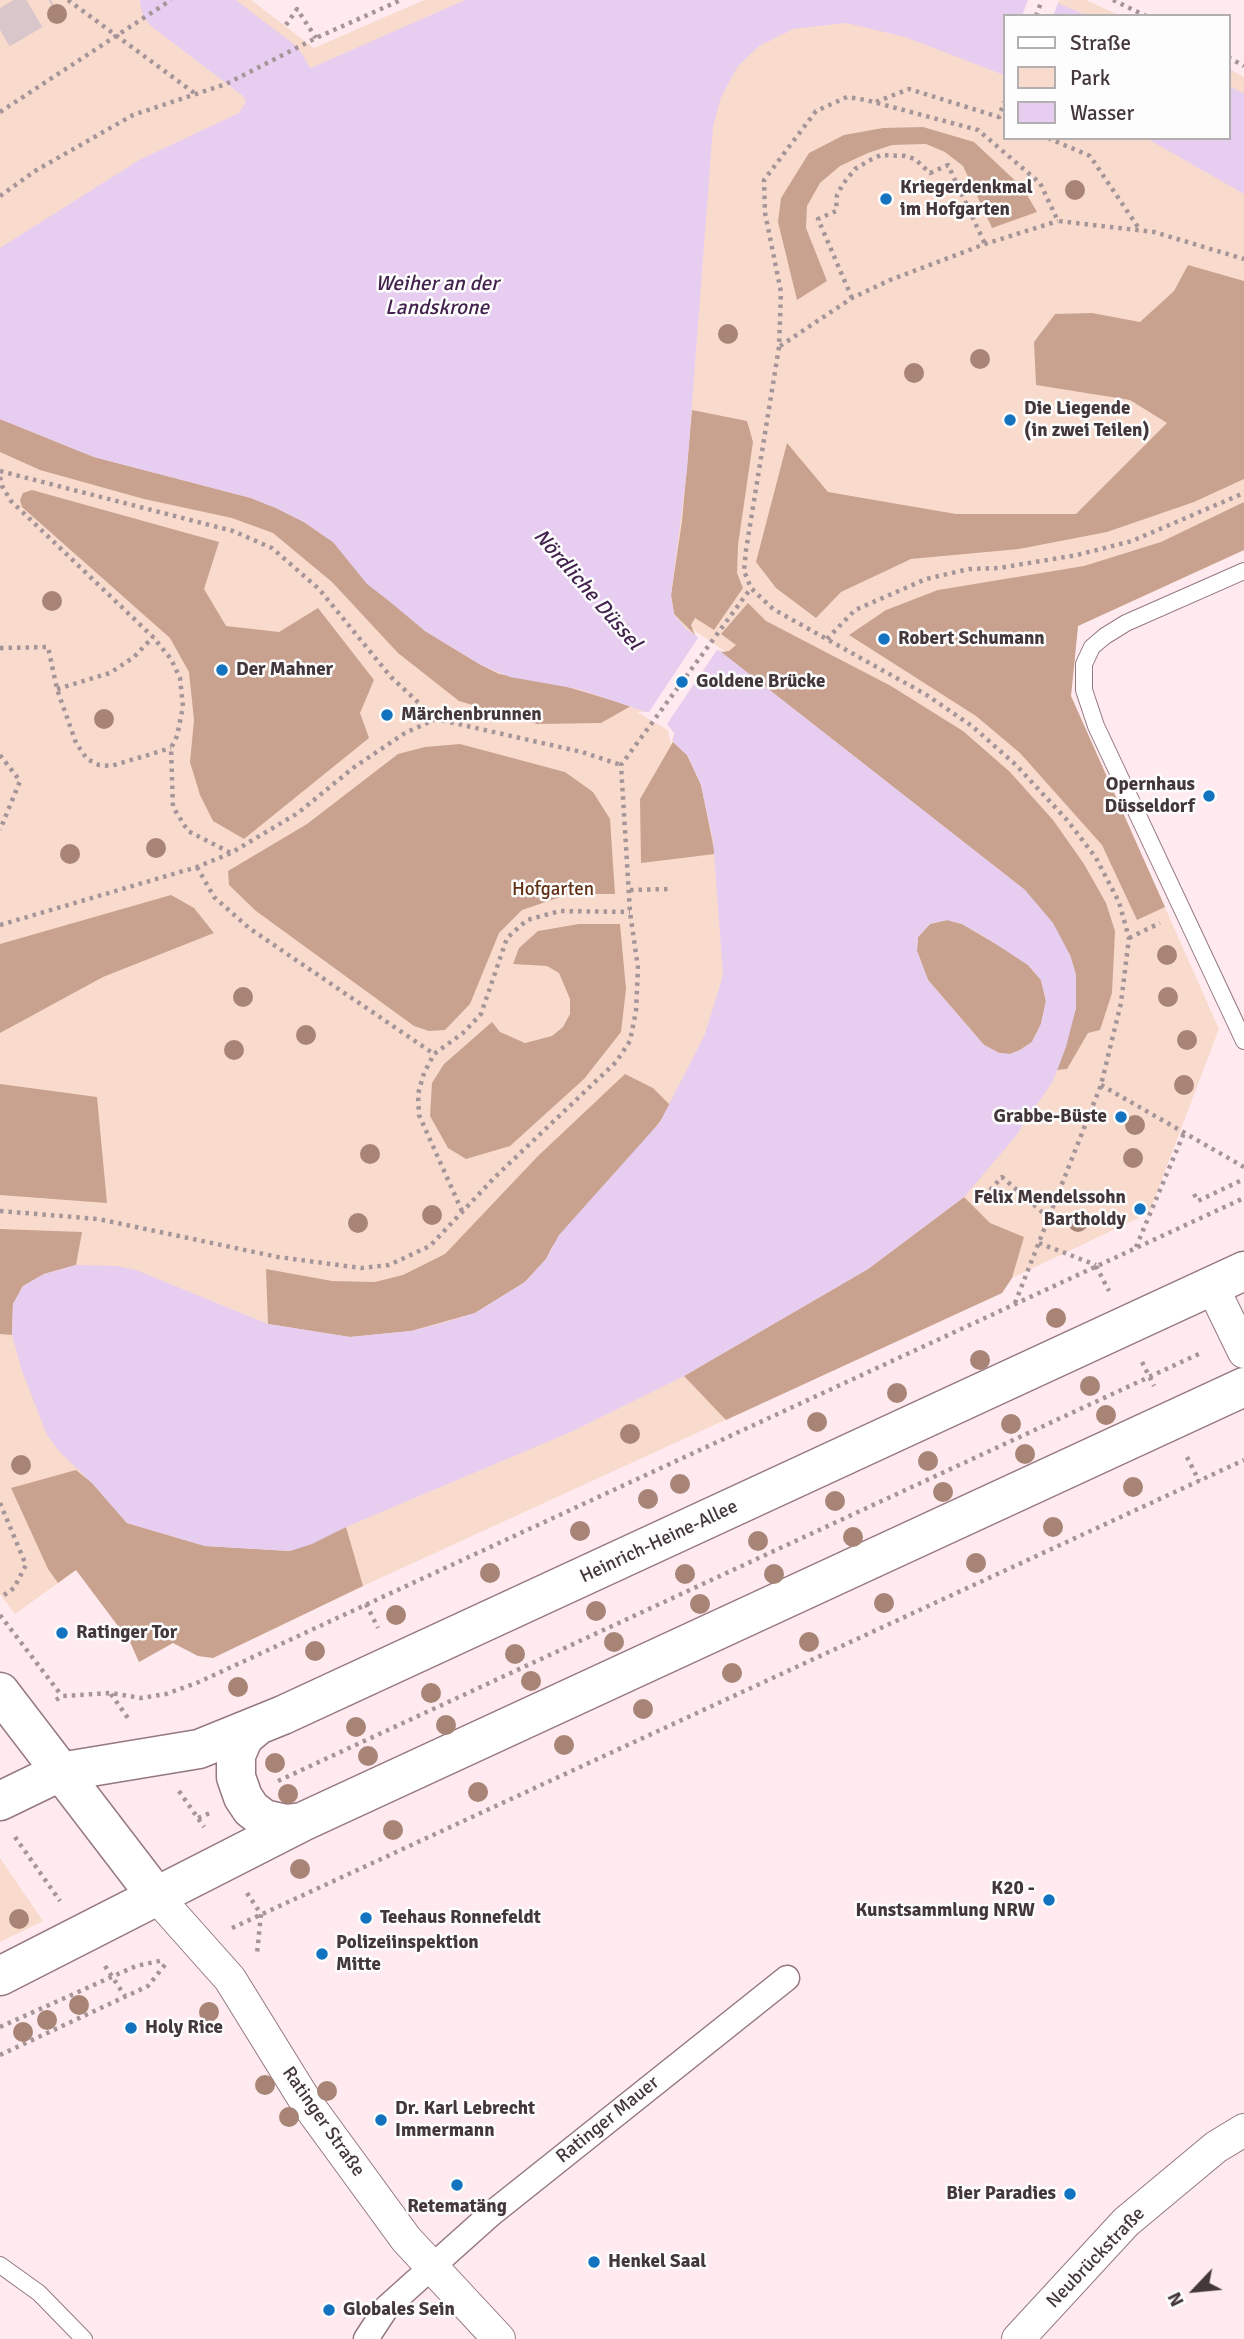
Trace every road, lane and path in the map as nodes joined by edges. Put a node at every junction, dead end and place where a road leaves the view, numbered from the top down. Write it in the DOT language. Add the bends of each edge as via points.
graph roads {
  1 [pos="68,0"];
  2 [pos="171,0"];
  3 [pos="401,0"];
  4 [pos="1112,0"];
  5 [pos="1142,14"];
  6 [pos="286,25"];
  7 [pos="116,38"];
  8 [pos="316,38"];
  9 [pos="197,96"];
  10 [pos="875,102"];
  11 [pos="0,112"];
  12 [pos="1002,119"];
  13 [pos="1053,140"];
  14 [pos="0,196"];
  15 [pos="1058,221"];
  16 [pos="1141,230"];
  17 [pos="985,244"];
  18 [pos="1244,259"];
  19 [pos="852,298"];
  20 [pos="779,347"];
  21 [pos="0,471"];
  22 [pos="0,477"];
  23 [pos="1244,493"];
  24 [pos="1244,572"];
  25 [pos="751,588"];
  26 [pos="153,637"];
  27 [pos="827,639"];
  28 [pos="0,648"];
  29 [pos="57,690"];
  30 [pos="436,719"];
  31 [pos="171,748"];
  32 [pos="0,755"];
  33 [pos="621,765"];
  34 [pos="0,830"];
  35 [pos="232,853"];
  36 [pos="197,867"];
  37 [pos="669,889"];
  38 [pos="629,890"];
  39 [pos="630,912"];
  40 [pos="0,925"];
  41 [pos="1244,1041"];
  42 [pos="434,1054"];
  43 [pos="1101,1085"];
  44 [pos="1184,1133"];
  45 [pos="1244,1167"];
  46 [pos="1244,1178"];
  47 [pos="990,1190"];
  48 [pos="1194,1194"];
  49 [pos="1244,1198"];
  50 [pos="462,1211"];
  51 [pos="0,1212"];
  52 [pos="1049,1217"];
  53 [pos="1039,1243"];
  54 [pos="1136,1247"];
  55 [pos="1097,1266"];
  56 [pos="1228,1278"];
  57 [pos="1114,1302"];
  58 [pos="1015,1303"];
  59 [pos="1211,1349"];
  60 [pos="1244,1352"];
  61 [pos="1141,1359"];
  62 [pos="1149,1377"];
  63 [pos="1244,1387"];
  64 [pos="1158,1396"];
  65 [pos="1244,1460"];
  66 [pos="0,1503"];
  67 [pos="0,1598"];
  68 [pos="366,1604"];
  69 [pos="0,1615"];
  70 [pos="382,1635"];
  71 [pos="0,1692"];
  72 [pos="111,1693"];
  73 [pos="62,1696"];
  74 [pos="55,1701"];
  75 [pos="131,1722"];
  76 [pos="257,1726"];
  77 [pos="60,1772"];
  78 [pos="173,1784"];
  79 [pos="268,1785"];
  80 [pos="6,1817"];
  81 [pos="302,1822"];
  82 [pos="205,1829"];
  83 [pos="157,1897"];
  84 [pos="67,1911"];
  85 [pos="261,1914"];
  86 [pos="231,1928"];
  87 [pos="259,1964"];
  88 [pos="0,1976"];
  89 [pos="112,1977"];
  90 [pos="787,1978"];
  91 [pos="125,1996"];
  92 [pos="0,2027"];
  93 [pos="0,2055"];
  94 [pos="1244,2130"];
  95 [pos="0,2265"];
  96 [pos="432,2266"];
  97 [pos="84,2339"];
  98 [pos="366,2339"];
  99 [pos="499,2339"];
  100 [pos="1018,2339"];
  1 -- 7 [label="path"];
  2 -- 7 [label="path"];
  3 -- 8 [label="path"];
  4 -- 5 [label="path"];
  6 -- 8 [label="path" via="297,9"];
  7 -- 9 [label="path"];
  7 -- 11 [label="path"];
  8 -- 9 [label="path"];
  9 -- 14 [label="path" via="133,116"];
  10 -- 12 [label="path" via="909,89"];
  10 -- 15 [label="path" via="978,130 1040,183"];
  10 -- 20 [label="path" via="847,97 816,111 764,180 765,213 781,292"];
  13 -- 16 [label="path" via="1090,156"];
  15 -- 16 [label="path"];
  15 -- 17 [label="path"];
  16 -- 18 [label="path"];
  17 -- 19 [label="path"];
  17 -- 19 [label="path" via="948,164 930,173 915,159 881,155 855,169 837,195 836,211 818,219"];
  19 -- 20 [label="path"];
  20 -- 25 [label="path" via="746,550 744,571"];
  21 -- 30 [label="path" via="233,531 272,548 319,589 391,677"];
  22 -- 26 [label="path" via="11,501"];
  23 -- 27 [label="path" via="1132,541 1077,555 926,579 855,610"];
  24 -- 41 [label="lane" via="1105,636 1091,647 1084,664 1084,690 1096,726"];
  25 -- 27 [label="path" via="774,609"];
  25 -- 33 [label="path"];
  26 -- 29 [label="path" via="110,673"];
  26 -- 31 [label="path" via="180,678 183,707"];
  27 -- 43 [label="path" via="972,726 1016,765 1096,858 1119,902 1129,938 1121,1003"];
  28 -- 29 [label="path" via="48,647"];
  29 -- 31 [label="path" via="76,743 87,759 111,766"];
  30 -- 33 [label="path"];
  30 -- 35 [label="path" via="405,733 298,813"];
  31 -- 35 [label="path" via="173,807 179,820 188,831"];
  32 -- 34 [label="path" via="20,781"];
  33 -- 38 [label="path"];
  35 -- 36 [label="path"];
  36 -- 40 [label="path"];
  36 -- 42 [label="path" via="214,897 249,928"];
  37 -- 38 [label="path"];
  38 -- 39 [label="path"];
  39 -- 42 [label="path" via="560,911 527,920 507,938 481,1014"];
  39 -- 50 [label="path" via="638,968 630,1041 616,1062"];
  42 -- 50 [label="path" via="418,1094 419,1115"];
  43 -- 44 [label="path"];
  43 -- 52 [label="path"];
  44 -- 45 [label="path"];
  44 -- 54 [label="path"];
  46 -- 48 [label="path" via="1198,1200"];
  47 -- 52 [label="path" via="1002,1177"];
  49 -- 54 [label="path"];
  50 -- 51 [label="path" via="430,1246 389,1265 361,1268 278,1257 98,1219"];
  52 -- 53 [label="path"];
  53 -- 55 [label="path"];
  53 -- 58 [label="path"];
  54 -- 55 [label="path"];
  55 -- 57 [label="path"];
  55 -- 58 [label="path"];
  56 -- 60 [label="street"];
  56 -- 76 [label="main road, Heinrich-Heine-Allee"];
  58 -- 68 [label="path"];
  59 -- 62 [label="path"];
  61 -- 62 [label="path"];
  62 -- 64 [label="path"];
  62 -- 79 [label="path"];
  63 -- 81 [label="main road"];
  65 -- 85 [label="path"];
  66 -- 67 [label="path" via="26,1565 14,1588"];
  68 -- 70 [label="path"];
  68 -- 72 [label="path" via="166,1694 141,1698"];
  69 -- 73 [label="path"];
  71 -- 77 [label="main road"];
  72 -- 73 [label="path"];
  72 -- 75 [label="path"];
  73 -- 74 [label="path"];
  76 -- 77 [label="main road, Heinrich-Heine-Allee" via="199,1749"];
  76 -- 81 [label="main road" via="244,1737 236,1755 236,1777 243,1797 264,1818 286,1824"];
  77 -- 80 [label="main road, Heinrich-Heine-Allee"];
  77 -- 83 [label="main road"];
  78 -- 82 [label="path"];
  80 -- 84 [label="path"];
  81 -- 83 [label="main road"];
  83 -- 88 [label="main road"];
  83 -- 96 [label="street, Ratinger Straße" via="230,1979 306,2102 406,2239"];
  85 -- 86 [label="path"];
  85 -- 87 [label="path"];
  89 -- 91 [label="path"];
  89 -- 91 [label="path" via="170,1959 148,1986"];
  89 -- 92 [label="path"];
  90 -- 96 [label="street, Ratinger Mauer" via="533,2179"];
  91 -- 93 [label="path"];
  94 -- 100 [label="street, Neubrückstraße" via="1216,2147 1126,2222"];
  95 -- 97 [label="lane" via="39,2293"];
  96 -- 98 [label="street, Ratinger Mauer" via="387,2307"];
  96 -- 99 [label="street, Ratinger Straße"];
}
